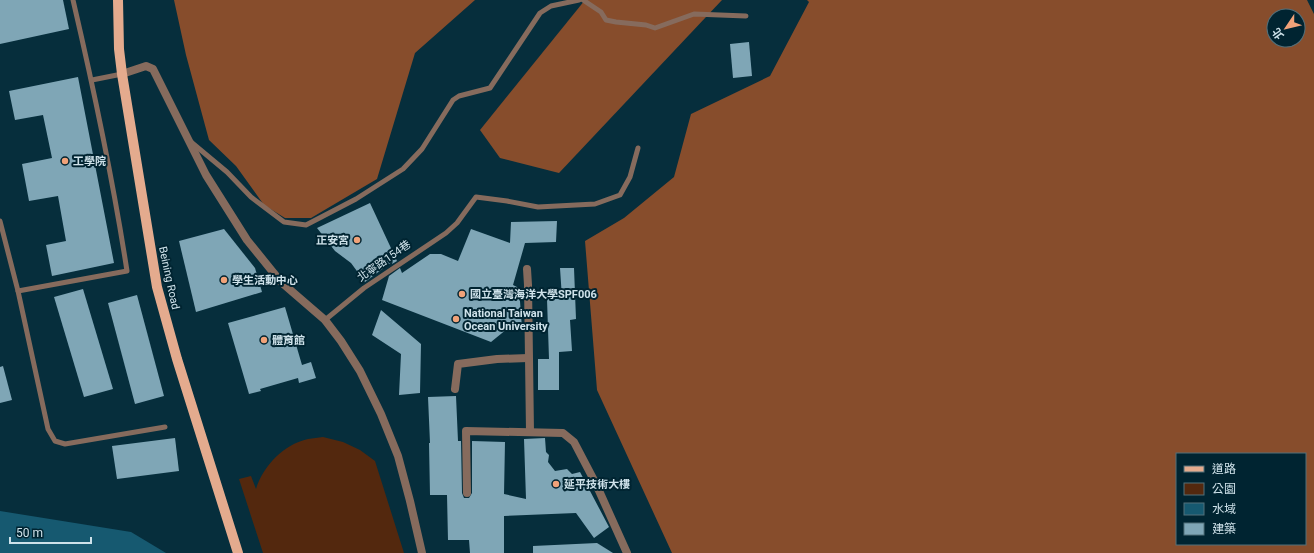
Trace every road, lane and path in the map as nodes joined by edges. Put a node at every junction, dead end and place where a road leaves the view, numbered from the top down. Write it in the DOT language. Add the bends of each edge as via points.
graph roads {
  1 [pos="73,0"];
  2 [pos="118,0"];
  3 [pos="579,0"];
  4 [pos="583,0"];
  5 [pos="746,16"];
  6 [pos="122,74"];
  7 [pos="92,80"];
  8 [pos="188,140"];
  9 [pos="638,148"];
  10 [pos="0,222"];
  11 [pos="527,269"];
  12 [pos="18,291"];
  13 [pos="325,320"];
  14 [pos="528,358"];
  15 [pos="455,389"];
  16 [pos="165,426"];
  17 [pos="530,432"];
  18 [pos="467,493"];
  19 [pos="238,553"];
  20 [pos="422,553"];
  21 [pos="628,553"];
  1 -- 7 [label="lane"];
  2 -- 6 [label="main road, Beining Road"];
  3 -- 8 [label="lane" via="551,6 540,13 490,88 453,100 410,163 356,199 306,225 284,222 251,197 227,172"];
  4 -- 5 [label="lane" via="601,12 606,20 655,28 694,14"];
  6 -- 7 [label="lane"];
  6 -- 8 [label="street" via="146,66 153,69"];
  6 -- 19 [label="main road, Beining Road" via="157,287"];
  7 -- 12 [label="lane" via="127,271"];
  8 -- 13 [label="street" via="206,175 247,240 281,282"];
  9 -- 13 [label="lane, 北寧路154巷" via="630,177 620,195 595,204 538,207 476,197 446,234 364,288"];
  10 -- 12 [label="lane"];
  11 -- 14 [label="street"];
  12 -- 16 [label="lane" via="48,430 55,441 65,444"];
  13 -- 20 [label="street" via="360,371 381,414 398,456"];
  14 -- 15 [label="street" via="458,364"];
  14 -- 17 [label="street"];
  17 -- 18 [label="street" via="466,431"];
  17 -- 21 [label="street" via="563,433 574,442"];
}
